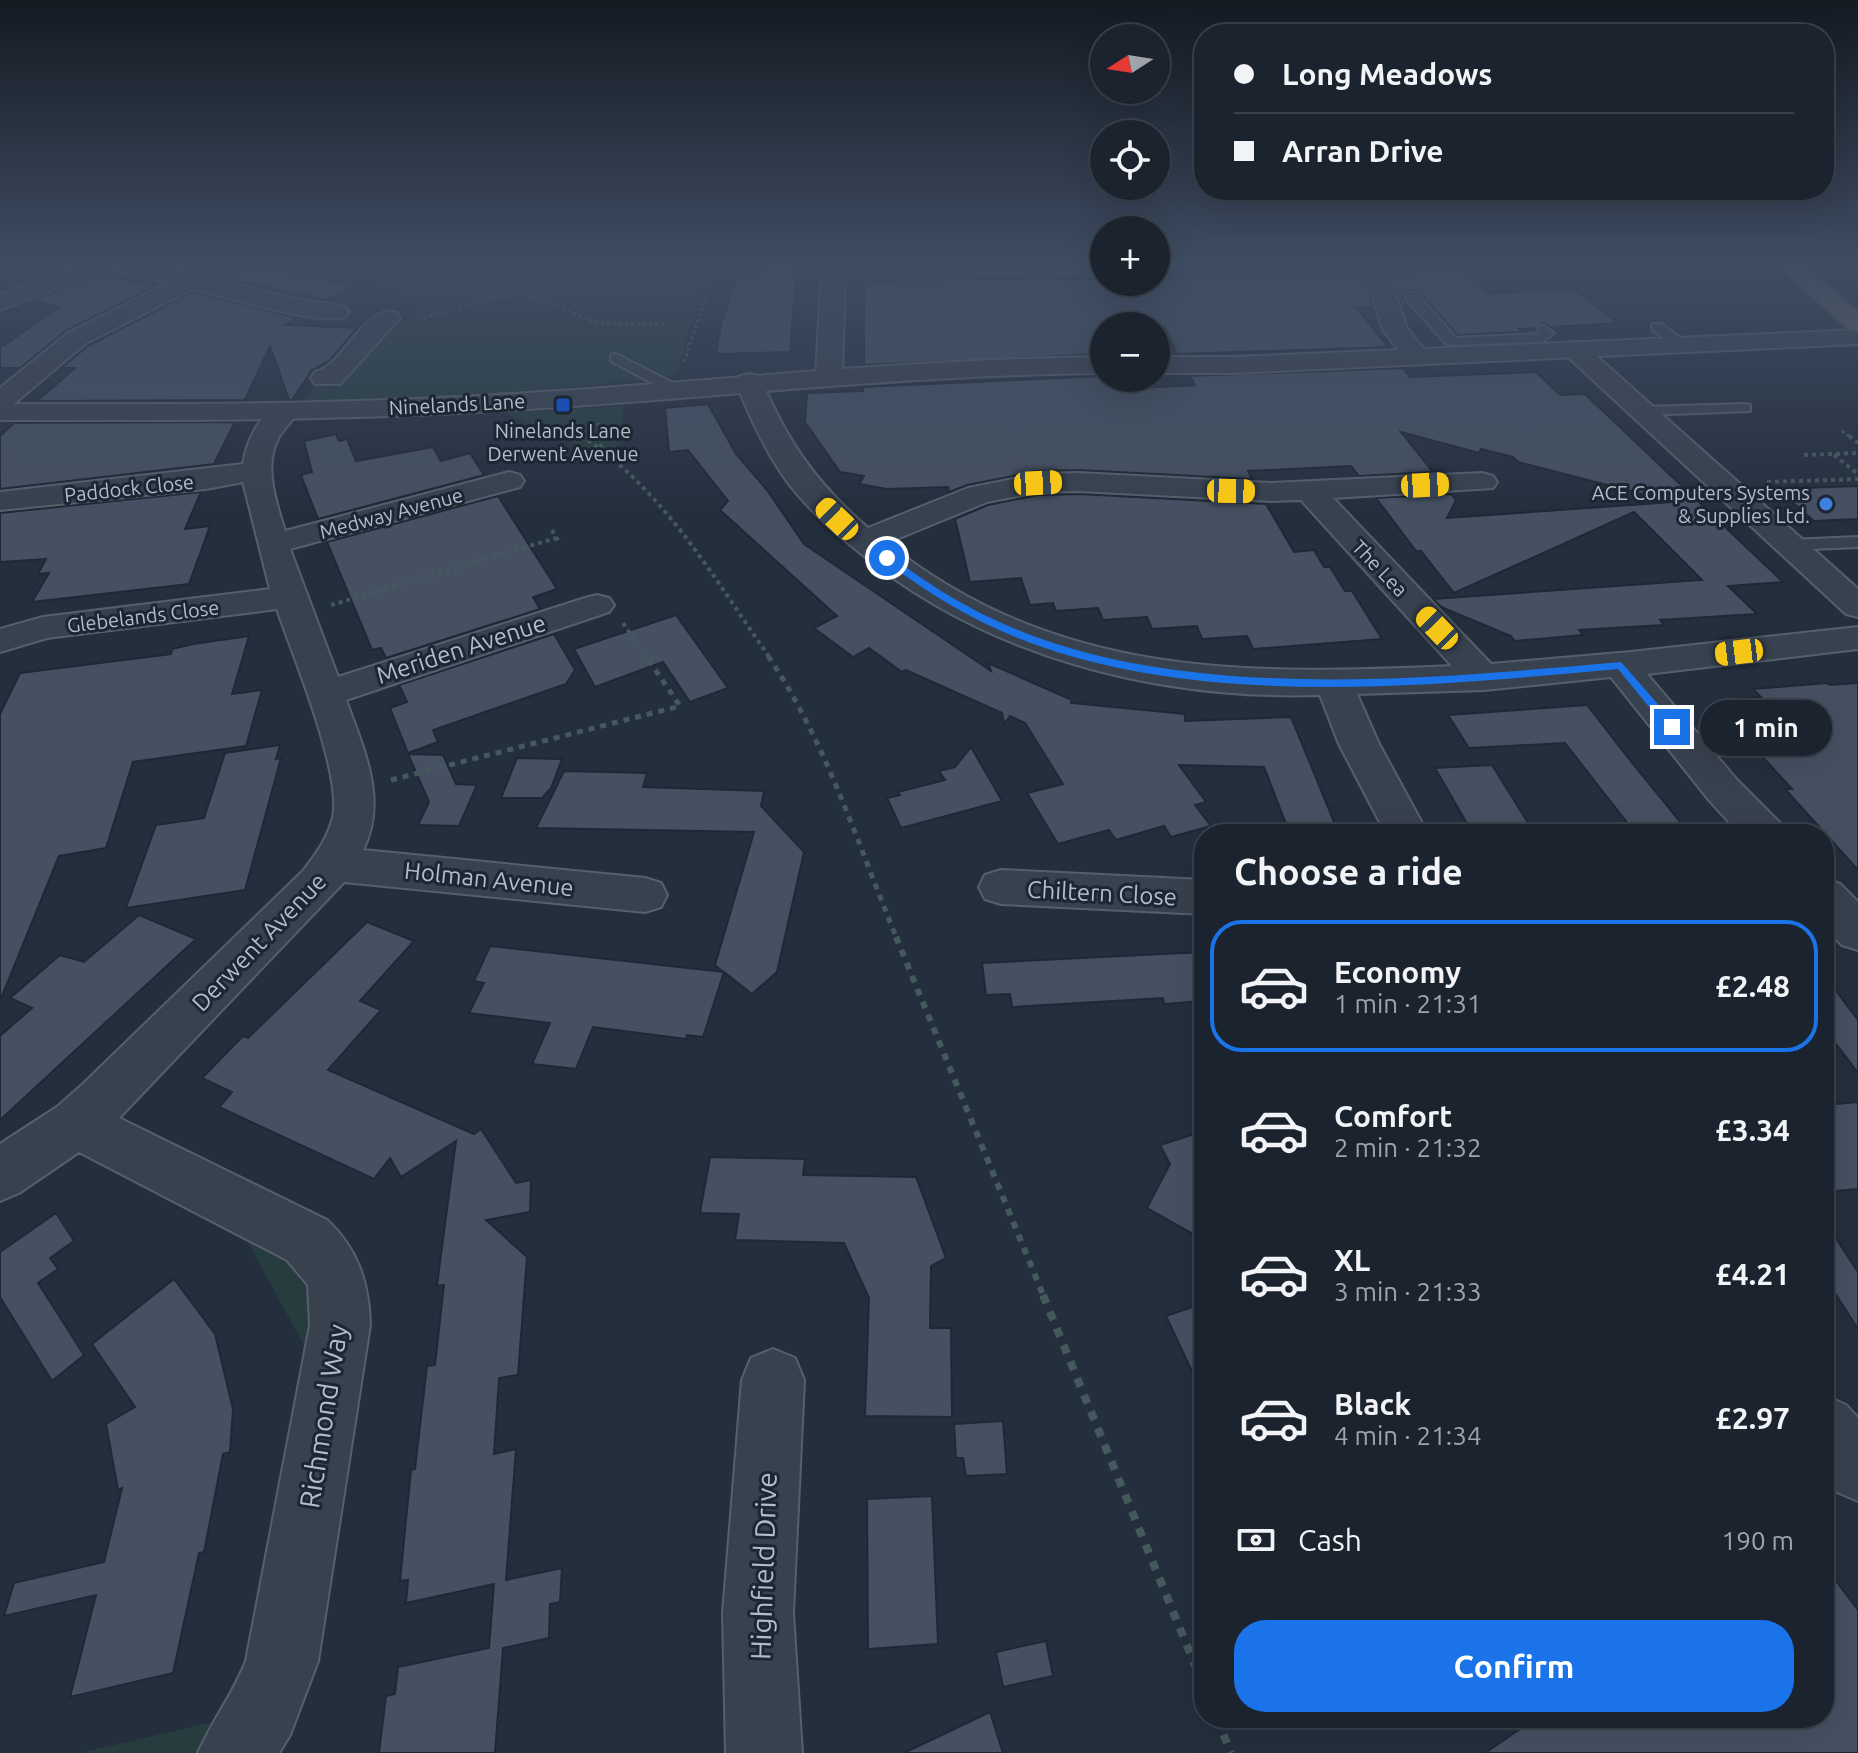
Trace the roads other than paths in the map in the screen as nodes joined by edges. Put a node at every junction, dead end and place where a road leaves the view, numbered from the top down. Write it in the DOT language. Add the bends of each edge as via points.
graph roads {
  1 [pos="68,347"];
  2 [pos="361,347"];
  3 [pos="831,347"];
  4 [pos="1409,347"];
  5 [pos="1643,347"];
  6 [pos="1575,350"];
  7 [pos="1417,357"];
  8 [pos="616,358"];
  9 [pos="1090,365"];
  10 [pos="1170,365"];
  11 [pos="829,374"];
  12 [pos="324,378"];
  13 [pos="749,382"];
  14 [pos="674,389"];
  15 [pos="1679,397"];
  16 [pos="0,401"];
  17 [pos="1745,408"];
  18 [pos="1693,410"];
  19 [pos="285,411"];
  20 [pos="1643,411"];
  21 [pos="0,412"];
  22 [pos="256,471"];
  23 [pos="509,481"];
  24 [pos="1482,482"];
  25 [pos="1311,492"];
  26 [pos="0,501"];
  27 [pos="864,541"];
  28 [pos="1858,542"];
  29 [pos="273,544"];
  30 [pos="1790,545"];
  31 [pos="597,605"];
  32 [pos="292,606"];
  33 [pos="1858,607"];
  34 [pos="1858,638"];
  35 [pos="0,641"];
  36 [pos="1621,666"];
  37 [pos="1484,678"];
  38 [pos="1333,682"];
  39 [pos="326,694"];
  40 [pos="1402,824"];
  41 [pos="1755,824"];
  42 [pos="334,864"];
  43 [pos="1001,887"];
  44 [pos="645,895"];
  45 [pos="1194,897"];
  46 [pos="1834,907"];
  47 [pos="1858,932"];
  48 [pos="76,1124"];
  49 [pos="0,1175"];
  50 [pos="773,1380"];
  51 [pos="1834,1439"];
  52 [pos="1858,1468"];
  53 [pos="236,1753"];
  54 [pos="764,1753"];
  1 -- 16 [label="street"];
  2 -- 12 [label="street" via="331,378"];
  3 -- 11 [label="street"];
  4 -- 7 [label="street"];
  5 -- 6 [label="street"];
  6 -- 7 [label="street"];
  6 -- 20 [label="street"];
  7 -- 10 [label="street"];
  8 -- 14 [label="lane"];
  9 -- 11 [label="street, Ninelands Lane"];
  11 -- 13 [label="street, Ninelands Lane"];
  13 -- 14 [label="street, Ninelands Lane"];
  13 -- 27 [label="street" via="796,475"];
  14 -- 19 [label="street, Ninelands Lane"];
  15 -- 18 [label="lane"];
  17 -- 18 [label="lane"];
  18 -- 20 [label="lane"];
  19 -- 21 [label="street, Ninelands Lane"];
  19 -- 22 [label="street, Derwent Avenue" via="261,444"];
  20 -- 30 [label="street"];
  22 -- 26 [label="street, Paddock Close"];
  22 -- 29 [label="street, Derwent Avenue"];
  23 -- 29 [label="street, Medway Avenue"];
  24 -- 25 [label="street"];
  25 -- 27 [label="street" via="1038,483 979,494"];
  25 -- 37 [label="street, The Lea"];
  27 -- 38 [label="street" via="961,608 1062,649 1181,675 1265,683"];
  28 -- 30 [label="lane"];
  29 -- 32 [label="street, Derwent Avenue"];
  30 -- 33 [label="street"];
  31 -- 39 [label="street, Meriden Avenue"];
  32 -- 35 [label="street, Glebelands Close" via="43,628"];
  32 -- 39 [label="street, Derwent Avenue"];
  34 -- 36 [label="street"];
  36 -- 37 [label="street"];
  36 -- 41 [label="street"];
  37 -- 38 [label="street"];
  38 -- 40 [label="street"];
  39 -- 42 [label="street, Derwent Avenue" via="355,789 349,833"];
  42 -- 44 [label="street, Holman Avenue"];
  42 -- 48 [label="street, Derwent Avenue"];
  43 -- 45 [label="street, Chiltern Close"];
  46 -- 47 [label="street"];
  48 -- 49 [label="street, Derwent Avenue"];
  48 -- 53 [label="street, Richmond Way" via="307,1240 329,1260 340,1289 340,1325 282,1661 264,1709"];
  50 -- 54 [label="street, Highfield Drive" via="758,1635"];
  51 -- 52 [label="street"];
}
